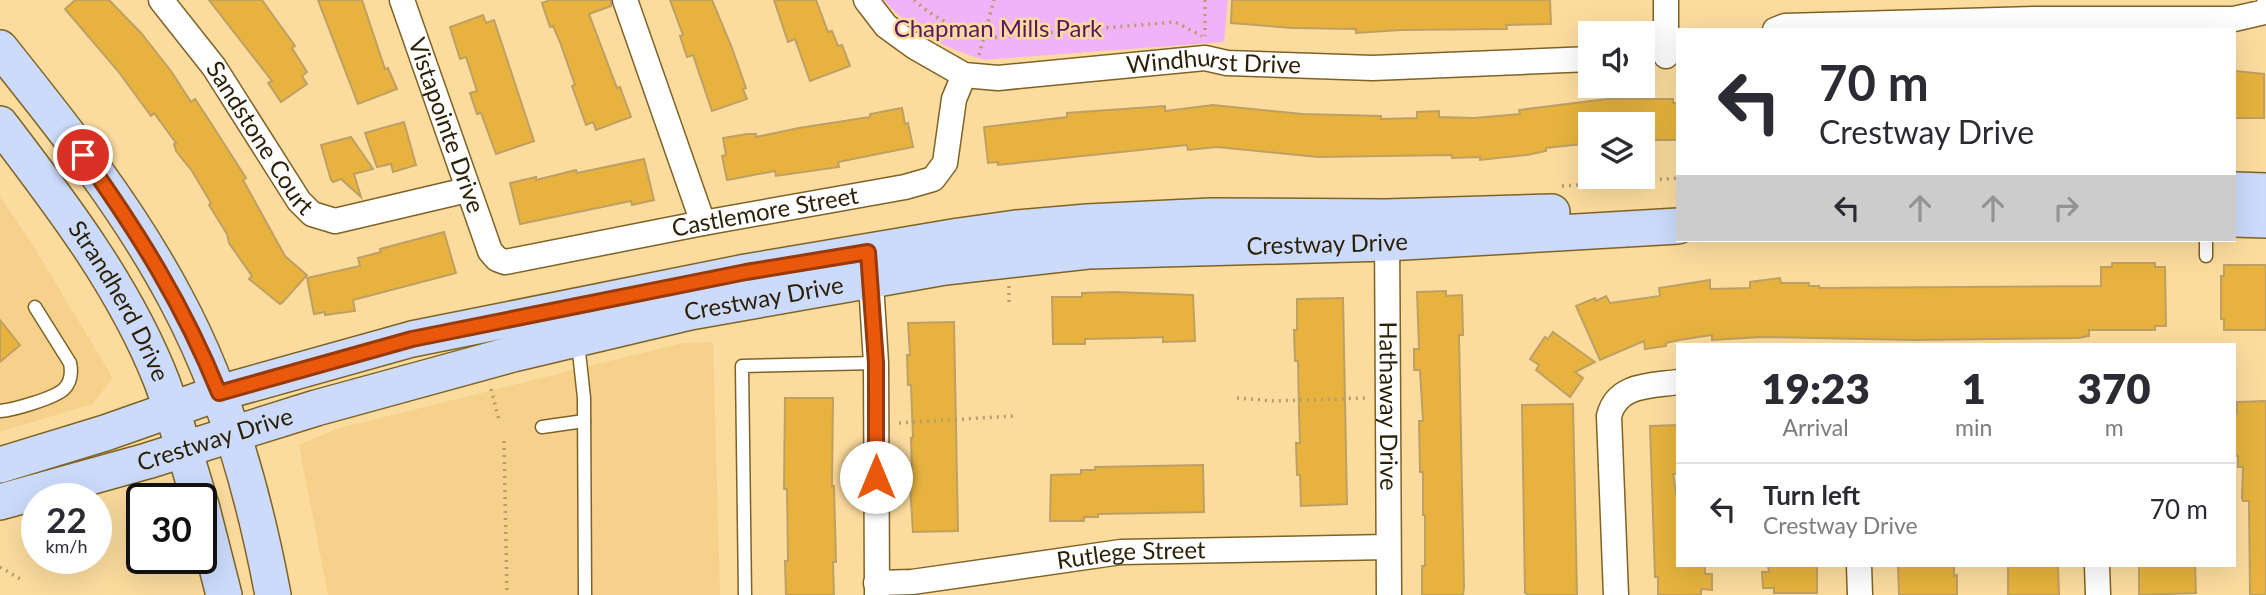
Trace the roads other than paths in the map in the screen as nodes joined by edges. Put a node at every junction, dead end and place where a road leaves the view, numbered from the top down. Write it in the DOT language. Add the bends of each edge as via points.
graph roads {
  1 [pos="161,0"];
  2 [pos="625,0"];
  3 [pos="866,0"];
  4 [pos="1666,0"];
  5 [pos="404,1"];
  6 [pos="2266,9"];
  7 [pos="2035,10"];
  8 [pos="1780,28"];
  9 [pos="0,48"];
  10 [pos="1663,57"];
  11 [pos="1578,60"];
  12 [pos="971,76"];
  13 [pos="0,124"];
  14 [pos="467,190"];
  15 [pos="2236,190"];
  16 [pos="2266,191"];
  17 [pos="1676,211"];
  18 [pos="2236,219"];
  19 [pos="2266,220"];
  20 [pos="703,223"];
  21 [pos="1676,226"];
  22 [pos="1387,230"];
  23 [pos="2206,242"];
  24 [pos="490,251"];
  25 [pos="2206,256"];
  26 [pos="869,266"];
  27 [pos="35,306"];
  28 [pos="573,323"];
  29 [pos="876,363"];
  30 [pos="1676,382"];
  31 [pos="219,393"];
  32 [pos="172,410"];
  33 [pos="0,411"];
  34 [pos="584,421"];
  35 [pos="542,426"];
  36 [pos="232,435"];
  37 [pos="184,448"];
  38 [pos="0,465"];
  39 [pos="194,483"];
  40 [pos="0,502"];
  41 [pos="1388,547"];
  42 [pos="1859,567"];
  43 [pos="2097,567"];
  44 [pos="217,568"];
  45 [pos="877,589"];
  46 [pos="224,595"];
  47 [pos="272,595"];
  48 [pos="585,595"];
  49 [pos="745,595"];
  50 [pos="1389,595"];
  51 [pos="1616,595"];
  52 [pos="1860,595"];
  53 [pos="2098,595"];
  1 -- 14 [label="street, Sandstone Court" via="214,66 299,201 312,214 335,221"];
  2 -- 20 [label="street"];
  3 -- 12 [label="street, Windhurst Drive" via="886,26 915,47"];
  4 -- 10 [label="street"];
  5 -- 14 [label="street, Vistapointe Drive"];
  6 -- 7 [label="street" via="2234,19"];
  7 -- 8 [label="street"];
  9 -- 31 [label="street, Strandherd Drive" via="132,223 176,299"];
  11 -- 12 [label="street, Windhurst Drive" via="1360,68 1227,63 1205,58 998,78"];
  12 -- 20 [label="street, Castlemore Street" via="954,99 945,163 933,179"];
  13 -- 32 [label="street, Strandherd Drive" via="49,188 127,309"];
  14 -- 24 [label="street, Vistapointe Drive"];
  15 -- 16 [label="street"];
  17 -- 22 [label="street, Crestway Drive" via="1491,213"];
  18 -- 19 [label="street"];
  20 -- 24 [label="street, Castlemore Street" via="511,262 497,259"];
  21 -- 22 [label="street, Crestway Drive"];
  22 -- 26 [label="street, Crestway Drive" via="1088,251 944,267"];
  22 -- 41 [label="street, Hathaway Drive"];
  23 -- 25 [label="lane"];
  26 -- 28 [label="street, Crestway Drive" via="690,312"];
  26 -- 29 [label="street"];
  27 -- 33 [label="lane" via="72,373 57,394"];
  28 -- 31 [label="street, Crestway Drive" via="412,339"];
  28 -- 34 [label="lane"];
  28 -- 36 [label="street, Crestway Drive"];
  29 -- 45 [label="street"];
  29 -- 49 [label="lane" via="742,366"];
  30 -- 51 [label="street" via="1636,388 1619,395 1611,407"];
  31 -- 32 [label="street, Crestway Drive"];
  31 -- 36 [label="street, Strandherd Drive"];
  32 -- 37 [label="street, Strandherd Drive"];
  32 -- 38 [label="street, Crestway Drive"];
  34 -- 35 [label="lane"];
  34 -- 48 [label="lane"];
  36 -- 37 [label="street, Crestway Drive"];
  36 -- 47 [label="street, Strandherd Drive"];
  37 -- 39 [label="street, Strandherd Drive"];
  37 -- 40 [label="street, Crestway Drive"];
  41 -- 45 [label="street, Rutlege Street" via="1121,552"];
  41 -- 50 [label="street, Hathaway Drive"];
  42 -- 52 [label="street"];
  43 -- 53 [label="street"];
  44 -- 46 [label="street"];
}
